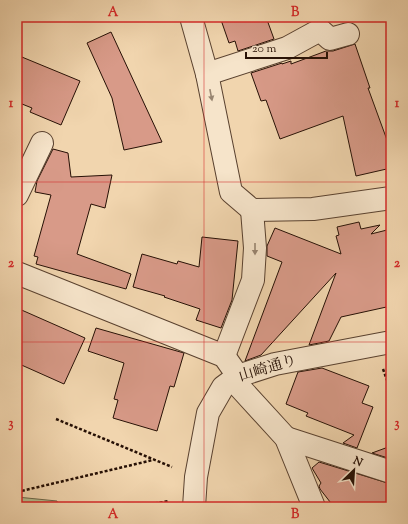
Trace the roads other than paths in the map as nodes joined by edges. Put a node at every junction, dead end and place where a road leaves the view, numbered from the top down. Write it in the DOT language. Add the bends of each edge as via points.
graph roads {
  1 [pos="191,17"];
  2 [pos="348,34"];
  3 [pos="208,74"];
  4 [pos="42,143"];
  5 [pos="17,195"];
  6 [pos="391,198"];
  7 [pos="252,210"];
  8 [pos="17,273"];
  9 [pos="391,342"];
  10 [pos="224,356"];
  11 [pos="235,378"];
  12 [pos="286,438"];
  13 [pos="391,472"];
  14 [pos="195,493"];
  15 [pos="314,507"];
  1 -- 3 [label="street"];
  2 -- 3 [label="street" via="330,39 320,30 287,48"];
  3 -- 7 [label="street, one-way" via="231,192"];
  4 -- 5 [label="street"];
  6 -- 7 [label="street" via="313,209"];
  7 -- 10 [label="street, one-way" via="255,248 253,280"];
  8 -- 10 [label="street"];
  9 -- 11 [label="street, 山崎通り" via="274,364"];
  10 -- 11 [label="street"];
  11 -- 12 [label="street"];
  11 -- 14 [label="street, 山崎通り" via="223,387 208,413"];
  12 -- 13 [label="street"];
  12 -- 15 [label="street"];
}
